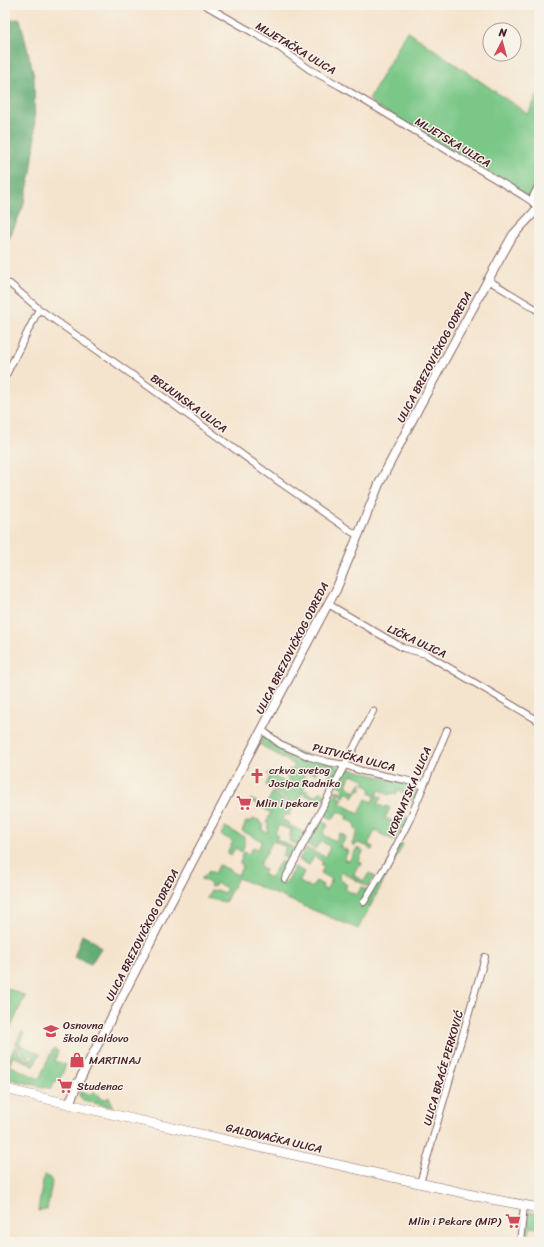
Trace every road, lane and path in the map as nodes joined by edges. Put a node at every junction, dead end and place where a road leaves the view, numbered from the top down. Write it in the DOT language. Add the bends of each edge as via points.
graph roads {
  1 [pos="205,5"];
  2 [pos="355,96"];
  3 [pos="539,184"];
  4 [pos="531,201"];
  5 [pos="538,207"];
  6 [pos="488,280"];
  7 [pos="10,284"];
  8 [pos="39,309"];
  9 [pos="539,311"];
  10 [pos="5,377"];
  11 [pos="358,535"];
  12 [pos="328,604"];
  13 [pos="373,711"];
  14 [pos="539,721"];
  15 [pos="262,730"];
  16 [pos="447,730"];
  17 [pos="345,765"];
  18 [pos="423,786"];
  19 [pos="285,879"];
  20 [pos="364,902"];
  21 [pos="485,957"];
  22 [pos="5,1089"];
  23 [pos="69,1104"];
  24 [pos="420,1183"];
  25 [pos="524,1206"];
  26 [pos="539,1208"];
  27 [pos="520,1242"];
  1 -- 2 [label="street, MLJETAČKA ULICA" via="280,48 309,70"];
  2 -- 4 [label="street, MLJETSKA ULICA"];
  3 -- 4 [label="street"];
  4 -- 5 [label="street, MLJETSKA ULICA"];
  5 -- 6 [label="main road, ULICA BREZOVIČKOG ODREDA" via="514,236"];
  6 -- 9 [label="street"];
  6 -- 11 [label="main road, ULICA BREZOVIČKOG ODREDA" via="379,484"];
  7 -- 8 [label="street, BRIJUNSKA ULICA"];
  8 -- 10 [label="street"];
  8 -- 11 [label="street, BRIJUNSKA ULICA" via="281,483"];
  11 -- 12 [label="main road, ULICA BREZOVIČKOG ODREDA"];
  12 -- 14 [label="street, LIČKA ULICA" via="403,648 426,654"];
  12 -- 15 [label="main road, ULICA BREZOVIČKOG ODREDA"];
  13 -- 17 [label="street"];
  15 -- 17 [label="street, PLITVIČKA ULICA" via="280,744 293,750 328,763"];
  15 -- 23 [label="main road, ULICA BREZOVIČKOG ODREDA" via="160,923"];
  16 -- 18 [label="street, KORNATSKA ULICA"];
  17 -- 18 [label="street, PLITVIČKA ULICA"];
  17 -- 19 [label="street"];
  18 -- 20 [label="street, KORNATSKA ULICA" via="409,821"];
  21 -- 24 [label="street, ULICA BRAĆE PERKOVIĆ"];
  22 -- 23 [label="main road, GALDOVAČKA ULICA"];
  23 -- 24 [label="main road, GALDOVAČKA ULICA"];
  24 -- 25 [label="main road, GALDOVAČKA ULICA"];
  25 -- 26 [label="main road, GALDOVAČKA ULICA"];
  25 -- 27 [label="street"];
}
